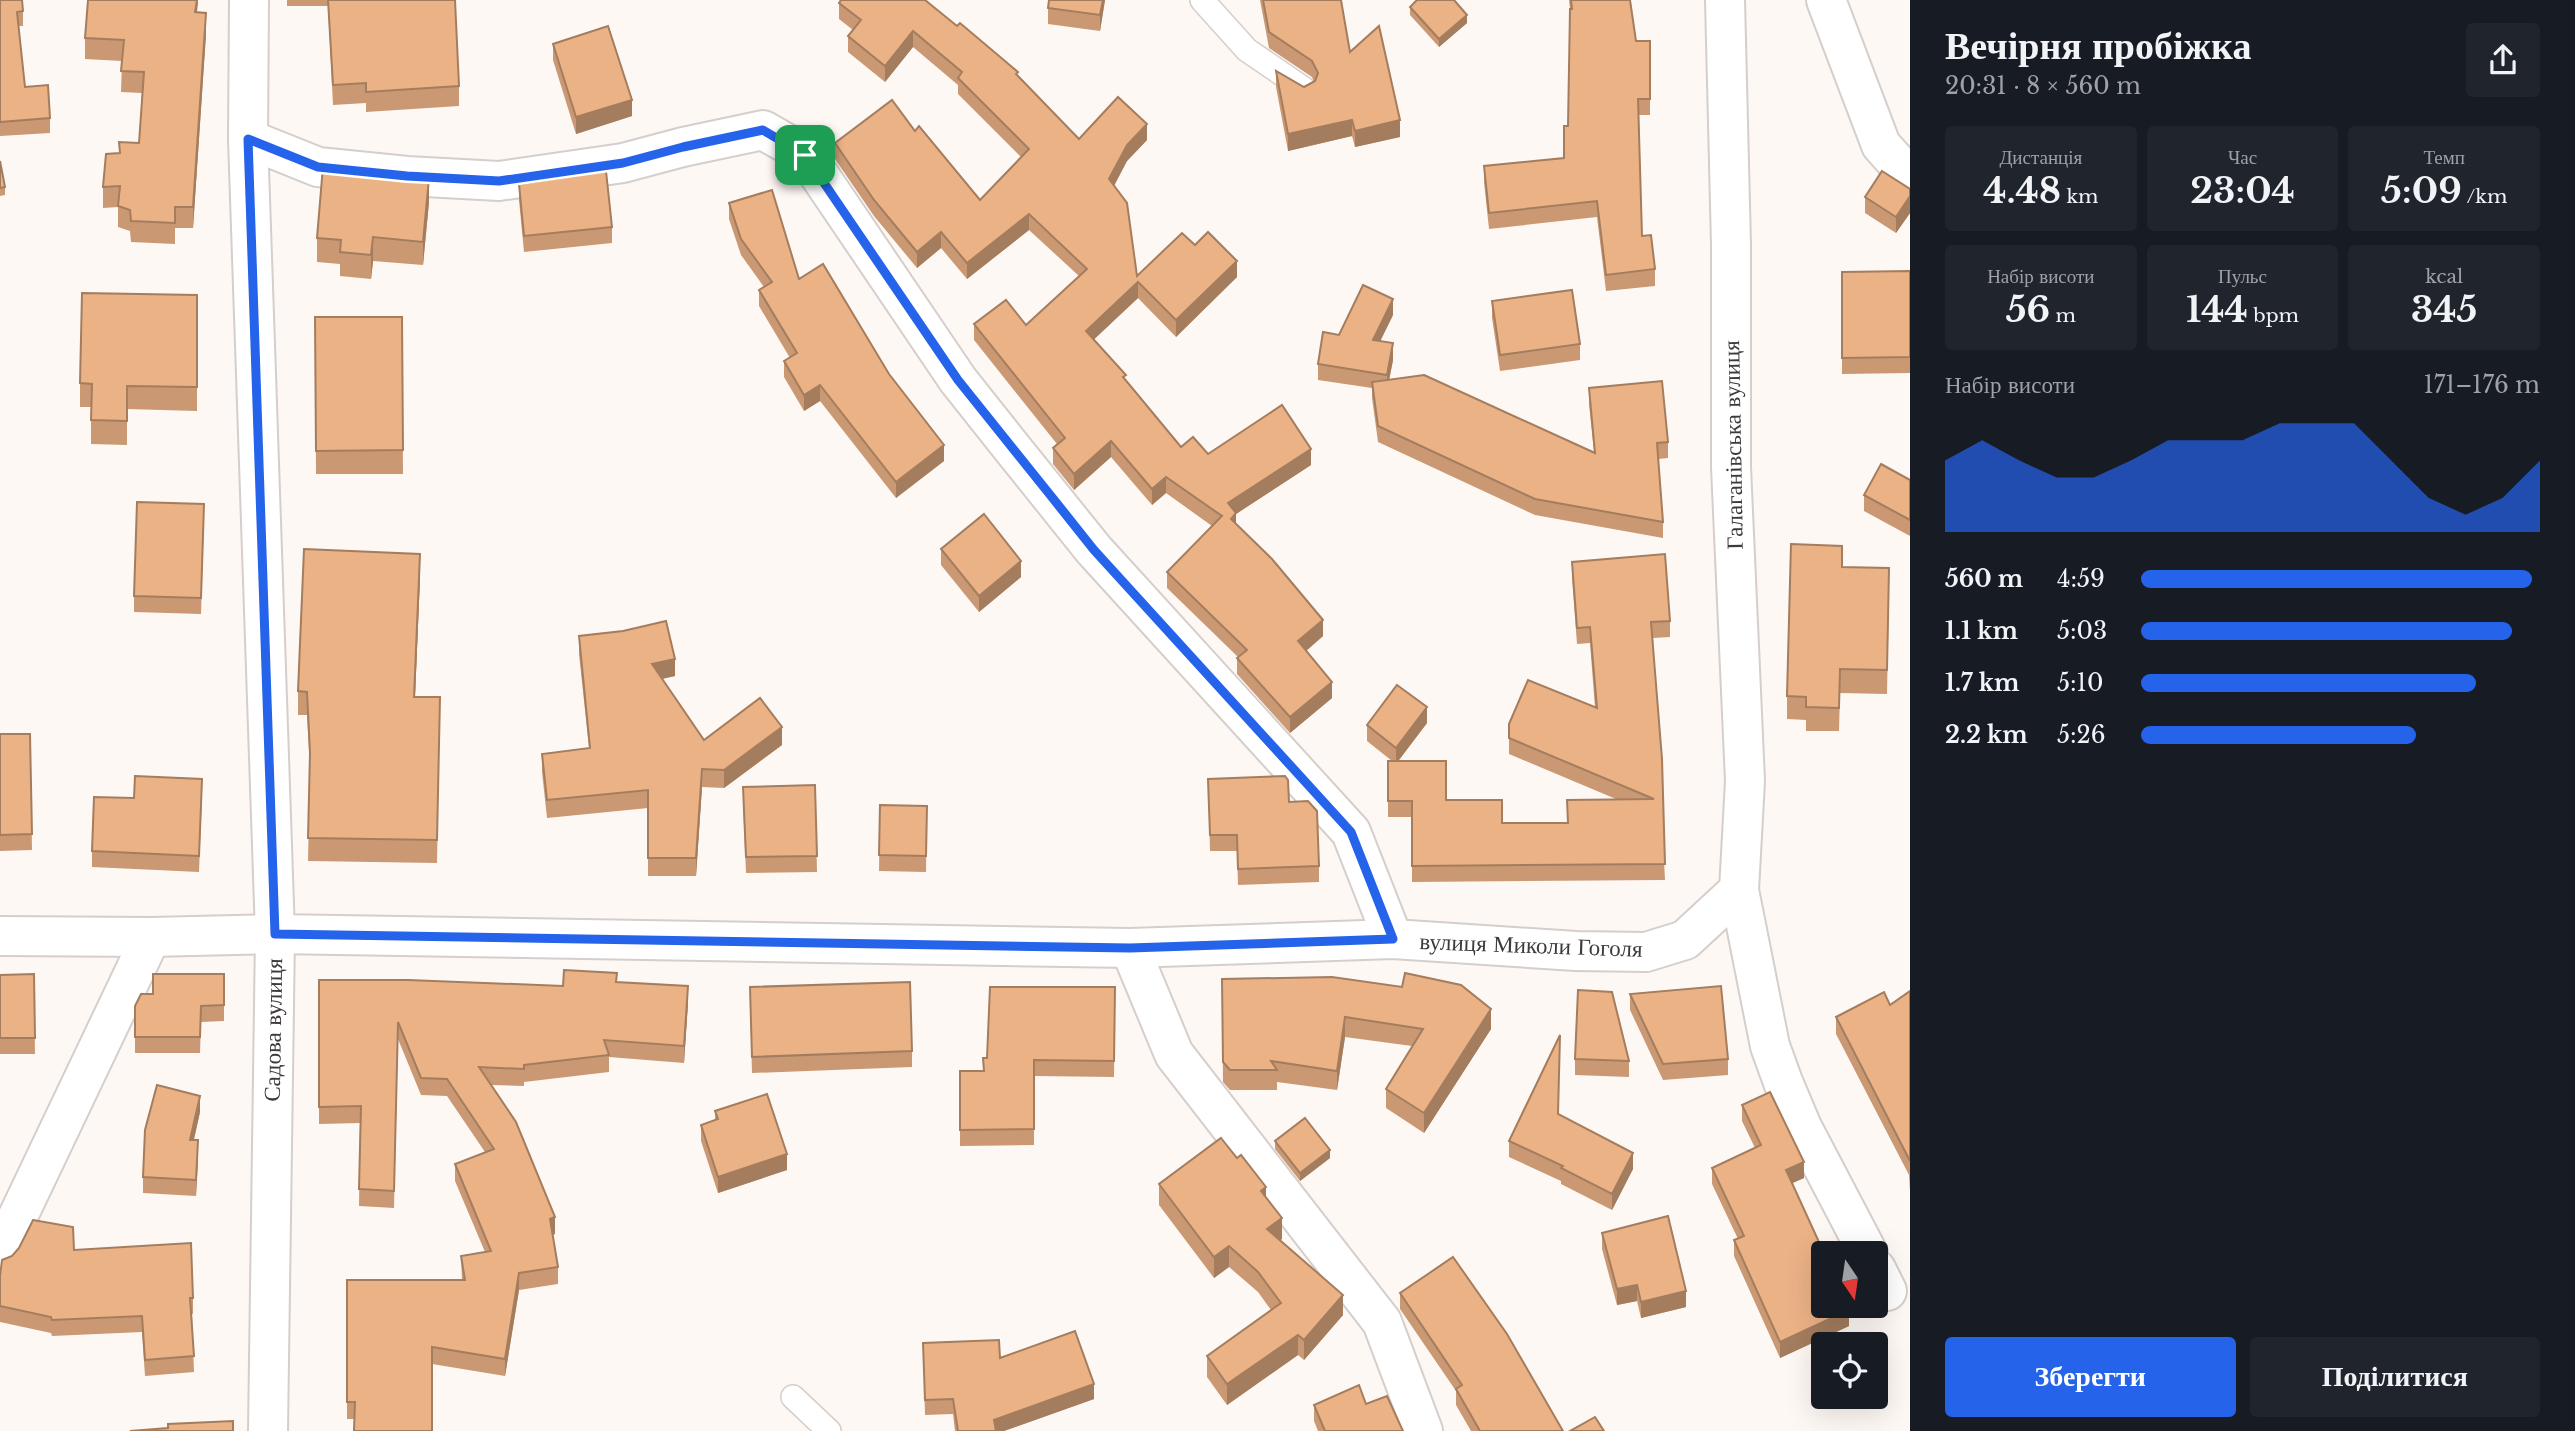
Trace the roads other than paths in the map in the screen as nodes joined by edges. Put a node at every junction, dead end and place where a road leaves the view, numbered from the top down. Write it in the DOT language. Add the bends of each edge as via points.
graph roads {
  1 [pos="249,0"];
  2 [pos="1202,0"];
  3 [pos="1725,0"];
  4 [pos="1826,0"];
  5 [pos="1304,89"];
  6 [pos="248,139"];
  7 [pos="1910,171"];
  8 [pos="1739,890"];
  9 [pos="275,934"];
  10 [pos="0,936"];
  11 [pos="151,937"];
  12 [pos="1393,939"];
  13 [pos="1130,948"];
  14 [pos="1862,1241"];
  15 [pos="0,1254"];
  16 [pos="793,1396"];
  17 [pos="268,1431"];
  18 [pos="829,1431"];
  19 [pos="1423,1431"];
  1 -- 6 [label="street, Садова вулиця"];
  2 -- 5 [label="lane" via="1247,50"];
  3 -- 8 [label="street, Галаганівська вулиця" via="1731,467 1745,781"];
  4 -- 7 [label="street" via="1881,145"];
  6 -- 9 [label="street, Садова вулиця"];
  6 -- 12 [label="street" via="318,167 499,181 623,163 763,130 805,155 958,380 1016,454 1094,550 1351,832"];
  8 -- 12 [label="street, вулиця Миколи Гоголя" via="1685,940 1646,952"];
  8 -- 14 [label="street, Галаганівська вулиця" via="1770,1046 1802,1127"];
  9 -- 11 [label="street, вулиця Миколи Гоголя"];
  9 -- 13 [label="street, вулиця Миколи Гоголя"];
  9 -- 17 [label="street, Садова вулиця"];
  10 -- 11 [label="street, вулиця Миколи Гоголя"];
  11 -- 15 [label="street"];
  12 -- 13 [label="street, вулиця Миколи Гоголя"];
  13 -- 19 [label="street" via="1174,1054 1382,1322"];
  16 -- 18 [label="lane"];
}
